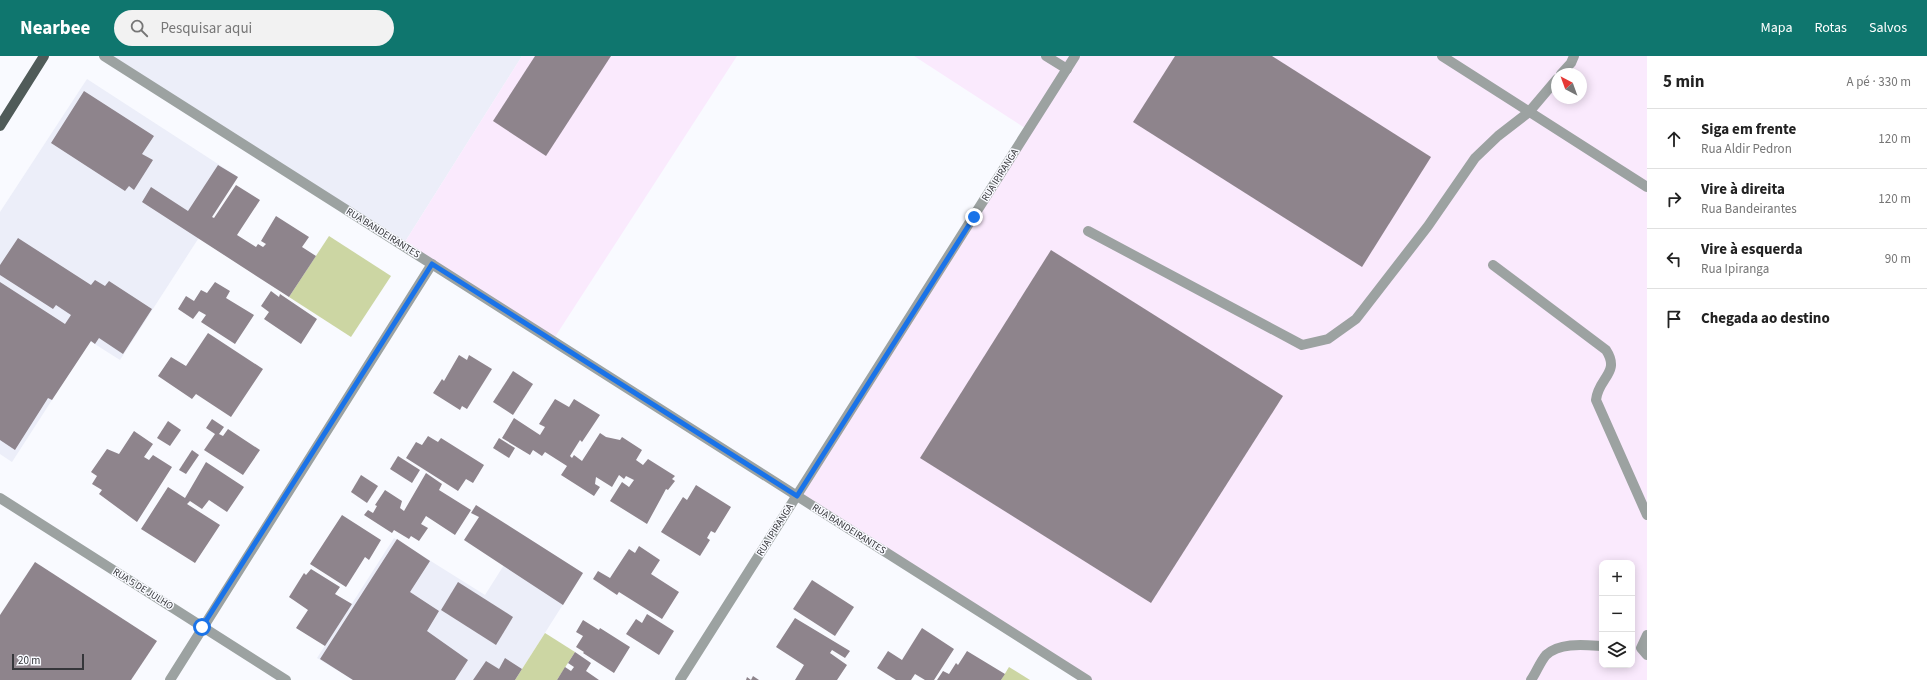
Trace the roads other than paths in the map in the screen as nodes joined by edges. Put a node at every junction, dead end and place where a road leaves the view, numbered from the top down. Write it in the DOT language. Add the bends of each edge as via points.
graph roads {
  1 [pos="44,56"];
  2 [pos="104,56"];
  3 [pos="1046,56"];
  4 [pos="1075,56"];
  5 [pos="1442,56"];
  6 [pos="1574,56"];
  7 [pos="1566,68"];
  8 [pos="1067,69"];
  9 [pos="1551,86"];
  10 [pos="1529,112"];
  11 [pos="0,126"];
  12 [pos="1647,187"];
  13 [pos="1088,231"];
  14 [pos="432,264"];
  15 [pos="1493,265"];
  16 [pos="797,496"];
  17 [pos="0,498"];
  18 [pos="1647,515"];
  19 [pos="202,627"];
  20 [pos="1647,636"];
  21 [pos="1599,646"];
  22 [pos="1640,650"];
  23 [pos="170,680"];
  24 [pos="286,680"];
  25 [pos="680,680"];
  26 [pos="1087,680"];
  27 [pos="1531,680"];
  1 -- 11 [label="main road"];
  2 -- 14 [label="street, RUA BANDEIRANTES"];
  3 -- 8 [label="street"];
  4 -- 8 [label="street, RUA IPIRANGA"];
  5 -- 10 [label="street"];
  6 -- 7 [label="street"];
  8 -- 16 [label="street, RUA IPIRANGA"];
  9 -- 10 [label="street"];
  10 -- 12 [label="street"];
  10 -- 13 [label="street" via="1475,158 1428,226 1356,318 1328,339 1302,345"];
  14 -- 16 [label="street, RUA BANDEIRANTES"];
  14 -- 19 [label="street"];
  15 -- 18 [label="street" via="1606,350 1612,359 1611,369 1597,391 1596,400"];
  16 -- 25 [label="street, RUA IPIRANGA"];
  16 -- 26 [label="street, RUA BANDEIRANTES"];
  17 -- 19 [label="street, RUA 5 DE JULHO"];
  19 -- 23 [label="street"];
  19 -- 24 [label="street, RUA 5 DE JULHO"];
  20 -- 22 [label="street"];
  21 -- 27 [label="street" via="1558,648 1546,655"];
}
